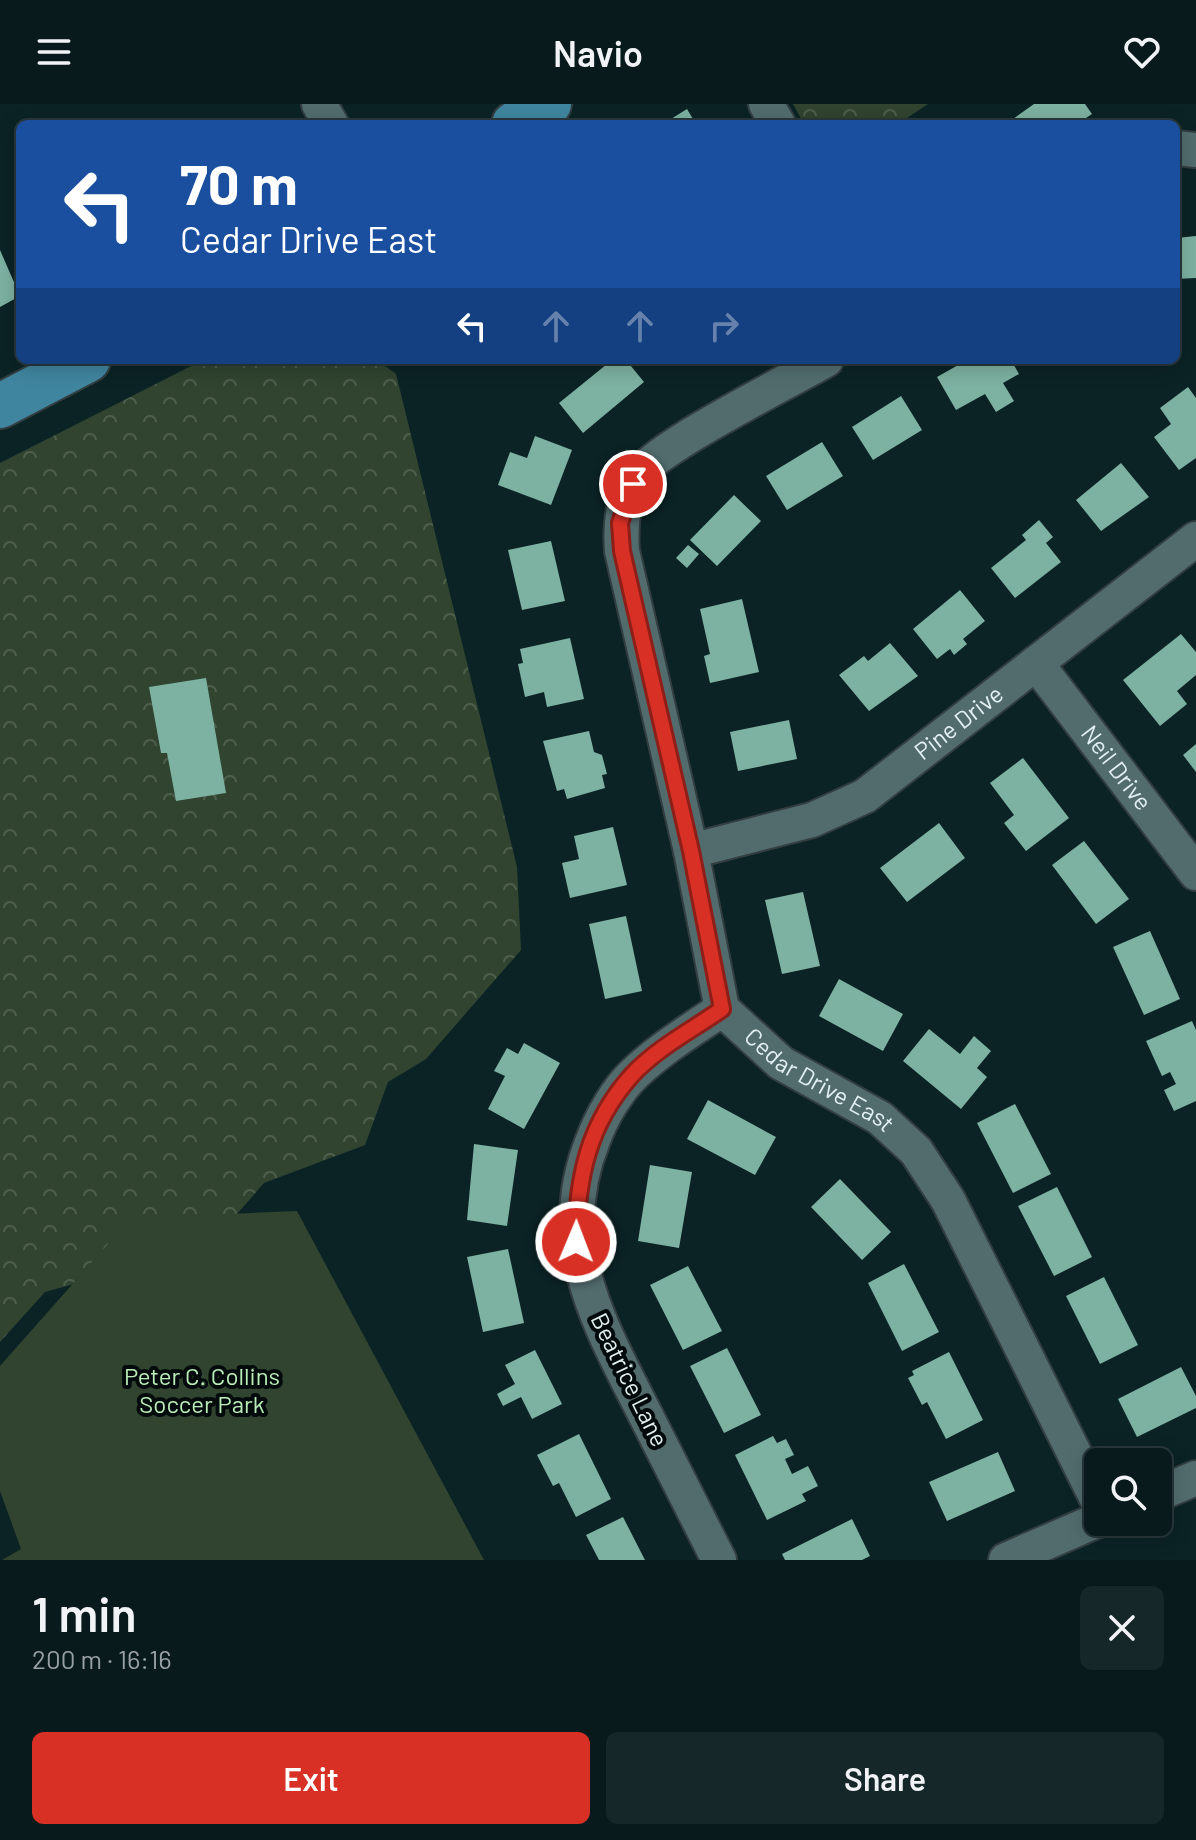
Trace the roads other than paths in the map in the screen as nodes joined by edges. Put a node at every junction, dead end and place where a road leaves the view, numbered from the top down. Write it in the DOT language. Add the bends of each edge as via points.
graph roads {
  1 [pos="549,104"];
  2 [pos="521,120"];
  3 [pos="80,364"];
  4 [pos="819,364"];
  5 [pos="0,406"];
  6 [pos="1196,539"];
  7 [pos="1036,663"];
  8 [pos="691,851"];
  9 [pos="1196,873"];
  10 [pos="722,1009"];
  11 [pos="1084,1473"];
  12 [pos="1196,1478"];
  13 [pos="1172,1488"];
  14 [pos="1084,1526"];
  15 [pos="719,1560"];
  16 [pos="1006,1560"];
  1 -- 2 [label="main road"];
  3 -- 5 [label="main road"];
  4 -- 8 [label="street, Cedar Drive East" via="642,470 620,523"];
  6 -- 7 [label="street, Pine Drive"];
  7 -- 8 [label="street, Pine Drive" via="865,796 812,820"];
  7 -- 9 [label="street, Neil Drive"];
  8 -- 10 [label="street, Cedar Drive East"];
  10 -- 11 [label="street, Cedar Drive East" via="781,1063 880,1118 916,1151 948,1200"];
  10 -- 15 [label="street, Beatrice Lane" via="632,1075 599,1123 582,1166 576,1242 587,1292 606,1336"];
  12 -- 13 [label="street"];
  14 -- 16 [label="street"];
}
